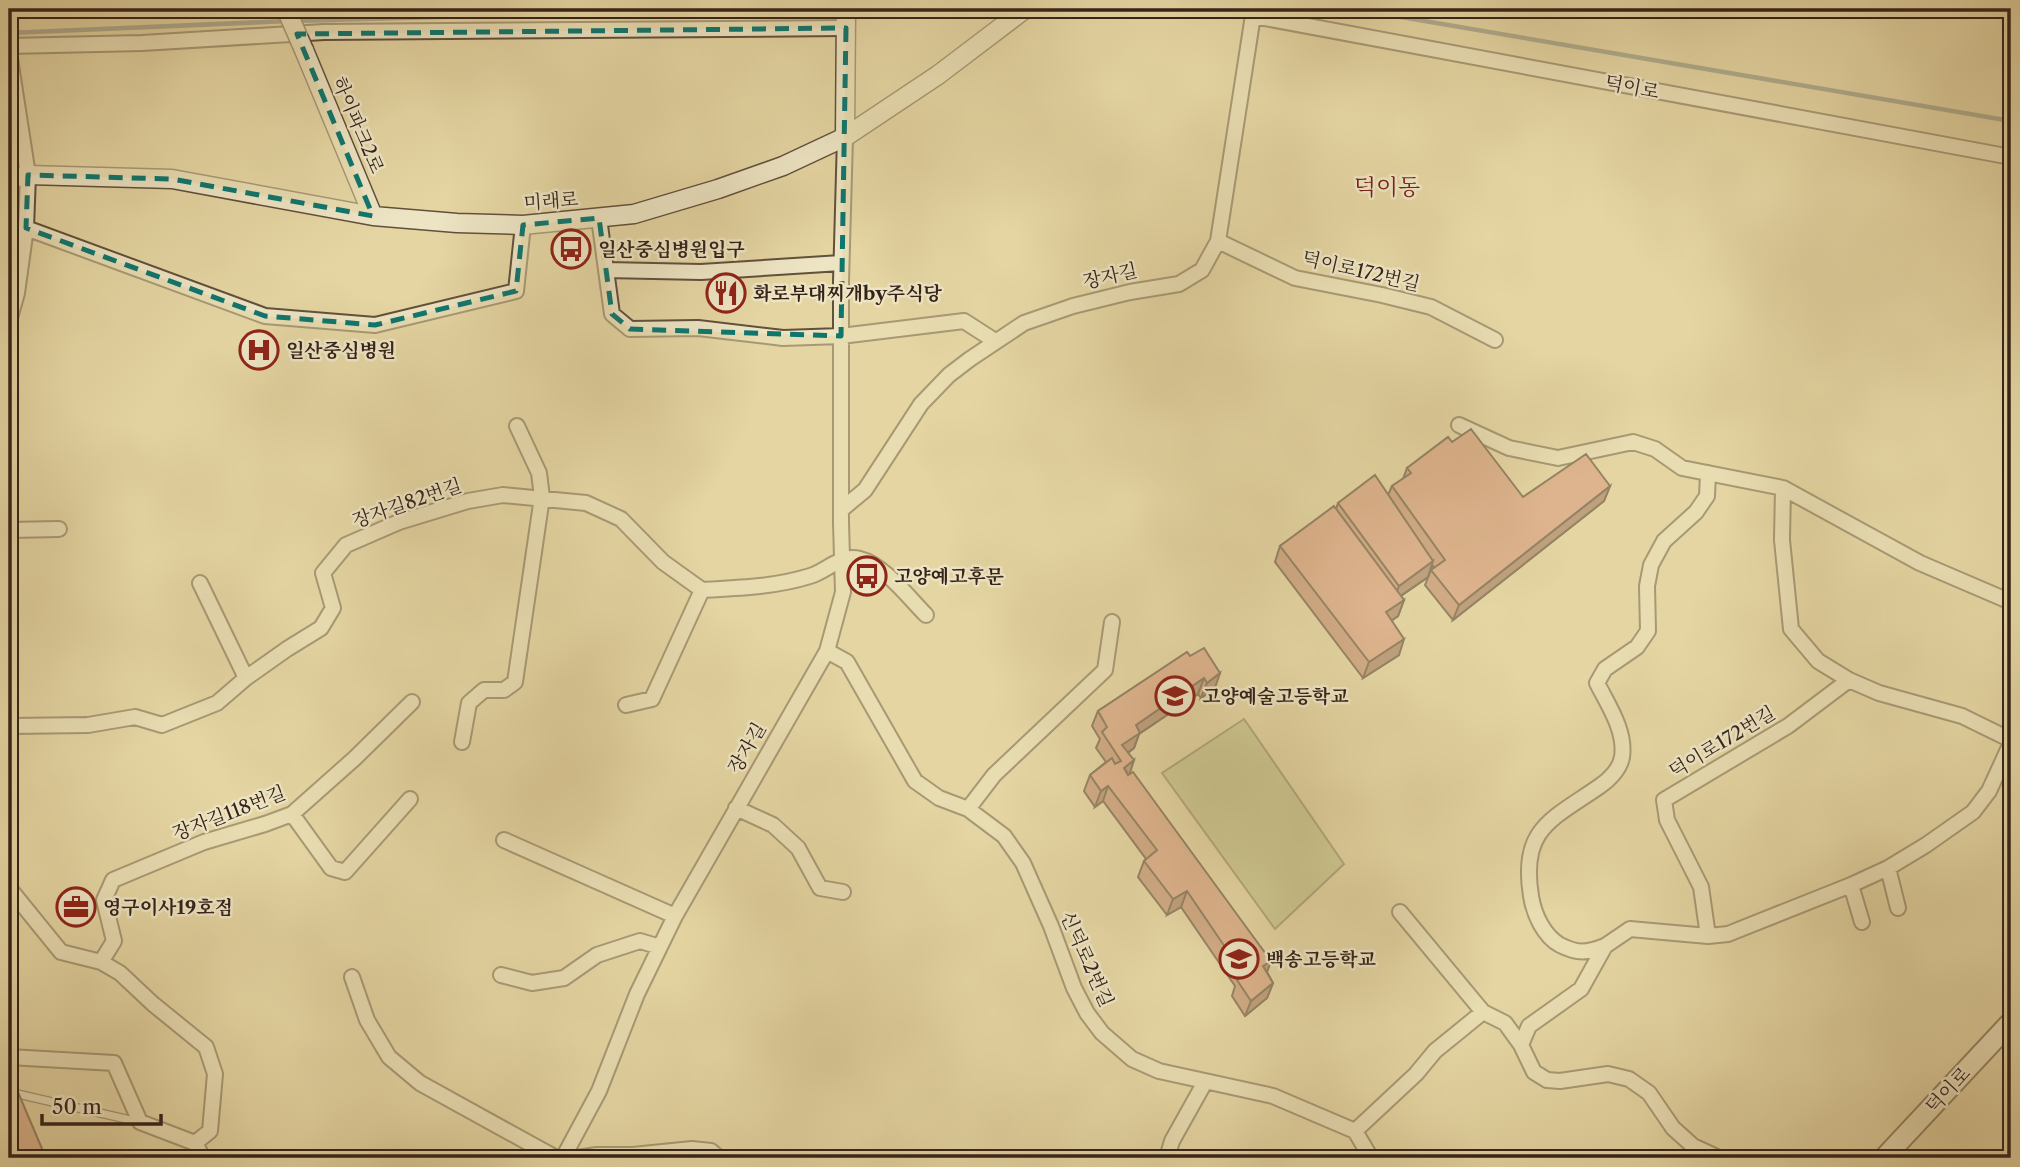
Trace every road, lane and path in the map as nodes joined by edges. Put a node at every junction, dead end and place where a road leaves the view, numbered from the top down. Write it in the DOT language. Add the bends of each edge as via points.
graph roads {
  1 [pos="286,9"];
  2 [pos="1022,11"];
  3 [pos="1254,12"];
  4 [pos="846,18"];
  5 [pos="9,46"];
  6 [pos="9,52"];
  7 [pos="845,137"];
  8 [pos="2011,157"];
  9 [pos="28,175"];
  10 [pos="9,179"];
  11 [pos="373,216"];
  12 [pos="599,218"];
  13 [pos="523,225"];
  14 [pos="26,228"];
  15 [pos="1219,240"];
  16 [pos="841,263"];
  17 [pos="606,270"];
  18 [pos="9,321"];
  19 [pos="841,336"];
  20 [pos="1495,340"];
  21 [pos="995,341"];
  22 [pos="1459,425"];
  23 [pos="517,426"];
  24 [pos="1707,473"];
  25 [pos="1783,488"];
  26 [pos="542,497"];
  27 [pos="841,510"];
  28 [pos="59,529"];
  29 [pos="9,530"];
  30 [pos="841,559"];
  31 [pos="200,583"];
  32 [pos="702,590"];
  33 [pos="2011,602"];
  34 [pos="926,615"];
  35 [pos="1112,622"];
  36 [pos="827,651"];
  37 [pos="246,678"];
  38 [pos="1849,680"];
  39 [pos="412,702"];
  40 [pos="626,705"];
  41 [pos="9,728"];
  42 [pos="2011,741"];
  43 [pos="462,742"];
  44 [pos="410,799"];
  45 [pos="736,808"];
  46 [pos="968,809"];
  47 [pos="292,814"];
  48 [pos="503,840"];
  49 [pos="1888,868"];
  50 [pos="1851,885"];
  51 [pos="9,888"];
  52 [pos="843,892"];
  53 [pos="1898,908"];
  54 [pos="1400,912"];
  55 [pos="675,916"];
  56 [pos="1862,922"];
  57 [pos="1708,936"];
  58 [pos="1605,946"];
  59 [pos="660,947"];
  60 [pos="101,962"];
  61 [pos="501,975"];
  62 [pos="352,977"];
  63 [pos="1483,1012"];
  64 [pos="2011,1022"];
  65 [pos="1521,1045"];
  66 [pos="9,1057"];
  67 [pos="1205,1082"];
  68 [pos="9,1091"];
  69 [pos="140,1122"];
  70 [pos="1355,1131"];
  71 [pos="195,1143"];
  72 [pos="203,1158"];
  73 [pos="556,1158"];
  74 [pos="563,1158"];
  75 [pos="577,1158"];
  76 [pos="719,1158"];
  77 [pos="1167,1158"];
  78 [pos="1371,1158"];
  79 [pos="1719,1158"];
  80 [pos="1884,1158"];
  1 -- 11 [label="street, 하이파크2로, bridge"];
  2 -- 7 [label="street, 미래로"];
  3 -- 8 [label="street, 덕이로"];
  3 -- 15 [label="street, 장자길"];
  4 -- 5 [label="street"];
  4 -- 7 [label="street, 장자길"];
  6 -- 9 [label="street"];
  7 -- 12 [label="street, 미래로" via="718,189 634,214"];
  7 -- 16 [label="street, 장자길"];
  9 -- 10 [label="street, 미래로"];
  9 -- 11 [label="street, 미래로" via="172,179"];
  9 -- 14 [label="street"];
  11 -- 13 [label="street, 미래로"];
  12 -- 13 [label="street, 미래로"];
  12 -- 17 [label="street"];
  13 -- 14 [label="street" via="516,291 375,324 265,316"];
  14 -- 18 [label="street"];
  15 -- 20 [label="street, 덕이로172번길" via="1295,278 1431,307"];
  15 -- 21 [label="street, 장자길" via="1202,270 1179,284 1073,306 1024,323"];
  16 -- 17 [label="street" via="701,272"];
  16 -- 19 [label="street, 장자길"];
  17 -- 19 [label="street" via="611,314 630,329 698,328 783,338"];
  19 -- 21 [label="street" via="964,321"];
  19 -- 27 [label="street, 장자길"];
  21 -- 27 [label="street, 장자길" via="948,375 921,404 865,490"];
  22 -- 24 [label="street" via="1509,448 1558,458 1633,442 1655,449 1682,468"];
  23 -- 26 [label="street" via="539,473"];
  24 -- 25 [label="street"];
  24 -- 58 [label="street" via="1707,496 1664,541 1651,565 1648,631 1637,647 1605,669 1597,683 1620,730 1622,758 1610,779 1542,827 1529,851 1532,900 1549,939 1587,953"];
  25 -- 33 [label="street" via="1920,563"];
  25 -- 38 [label="street" via="1782,540 1791,629 1818,661"];
  26 -- 32 [label="street, 장자길82번길" via="586,503 621,519 663,562"];
  26 -- 37 [label="street, 장자길82번길" via="503,495 468,501 399,522 346,545 323,573 333,608 321,628"];
  26 -- 43 [label="street" via="515,682 504,690 484,690 468,703"];
  27 -- 30 [label="street, 장자길"];
  28 -- 29 [label="street"];
  30 -- 32 [label="street" via="813,575 781,583"];
  30 -- 34 [label="street" via="860,559 881,569"];
  30 -- 36 [label="street, 장자길" via="843,592"];
  31 -- 37 [label="street"];
  32 -- 40 [label="street" via="652,699"];
  35 -- 46 [label="street" via="1105,670 994,775"];
  36 -- 45 [label="street, 장자길"];
  36 -- 46 [label="street, 신덕로2번길" via="847,662 915,781 939,798"];
  37 -- 41 [label="street, 장자길82번길" via="217,703 162,725 135,717 88,725"];
  38 -- 42 [label="street" via="1962,716"];
  38 -- 57 [label="street, 덕이로172번길" via="1788,726 1664,800 1667,820 1700,887"];
  39 -- 47 [label="street, 장자길118번길"];
  42 -- 49 [label="street" via="1989,791 1973,812"];
  44 -- 47 [label="street" via="345,872 331,869"];
  45 -- 52 [label="street" via="773,825 798,848 820,888"];
  45 -- 55 [label="street, 장자길"];
  46 -- 67 [label="street, 신덕로2번길" via="1004,836 1023,863 1074,988 1102,1033 1132,1059"];
  47 -- 60 [label="street, 장자길118번길" via="204,842 113,880 104,900 114,941"];
  48 -- 55 [label="street"];
  49 -- 50 [label="street"];
  49 -- 53 [label="street"];
  50 -- 56 [label="street"];
  50 -- 57 [label="street" via="1728,934"];
  51 -- 60 [label="street" via="61,952"];
  54 -- 63 [label="street"];
  55 -- 59 [label="street, 장자길"];
  57 -- 58 [label="street" via="1630,929"];
  58 -- 65 [label="street" via="1581,989 1529,1027"];
  59 -- 61 [label="street" via="640,941 597,955 564,978 532,983"];
  59 -- 74 [label="street, 장자길" via="599,1091"];
  60 -- 71 [label="street" via="120,972 206,1047 215,1074 210,1131"];
  62 -- 73 [label="street" via="367,1020 388,1057 419,1083"];
  63 -- 65 [label="street" via="1505,1023"];
  63 -- 70 [label="street" via="1435,1051"];
  64 -- 80 [label="main road, 덕이로"];
  65 -- 79 [label="street" via="1534,1072 1547,1080 1608,1074 1629,1080 1649,1093 1673,1128 1693,1146"];
  66 -- 69 [label="street" via="114,1063"];
  67 -- 70 [label="street, 신덕로2번길" via="1273,1096"];
  67 -- 77 [label="street"];
  68 -- 69 [label="lane"];
  69 -- 71 [label="street"];
  70 -- 78 [label="street"];
  71 -- 72 [label="street"];
  75 -- 76 [label="street" via="692,1149 711,1150"];
}
